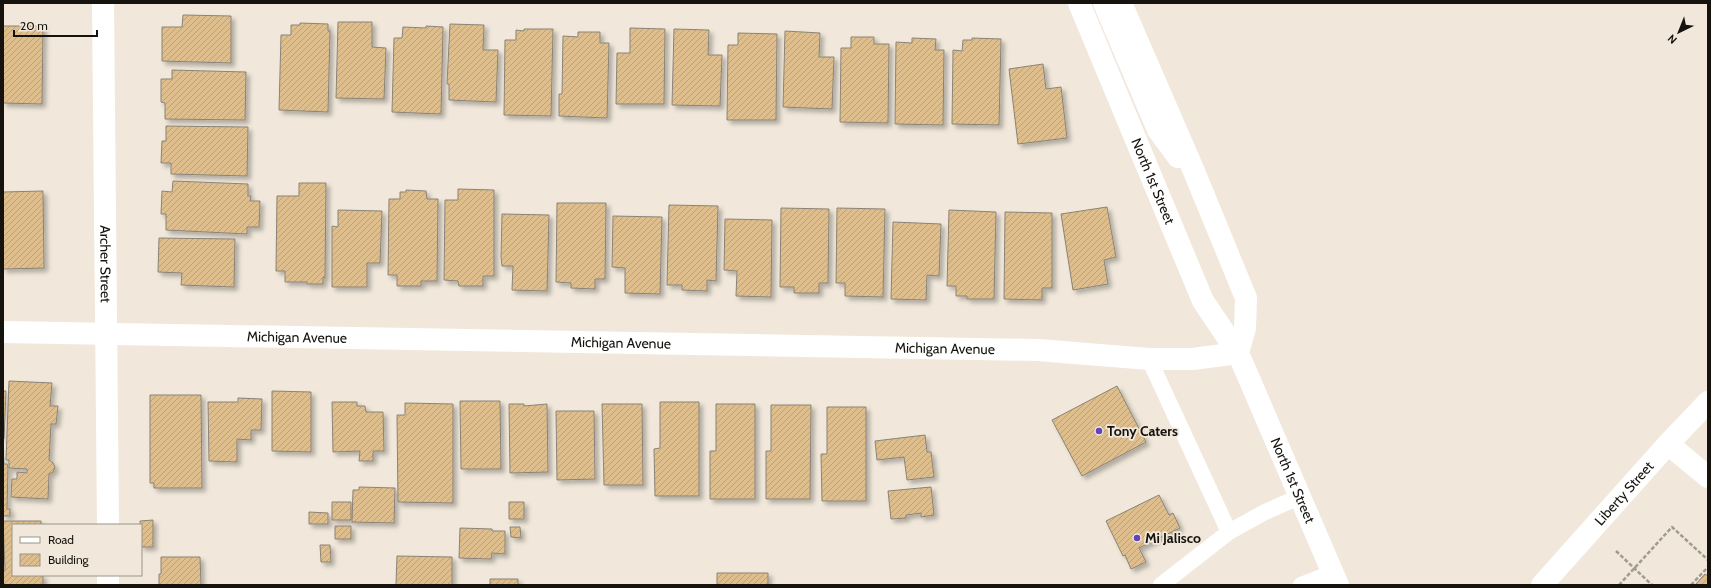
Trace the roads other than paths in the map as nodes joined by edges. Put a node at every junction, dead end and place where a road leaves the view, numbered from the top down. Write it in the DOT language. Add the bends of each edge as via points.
graph roads {
  1 [pos="103,3"];
  2 [pos="1079,3"];
  3 [pos="1104,3"];
  4 [pos="1121,3"];
  5 [pos="1193,169"];
  6 [pos="3,332"];
  7 [pos="106,335"];
  8 [pos="1238,353"];
  9 [pos="1149,359"];
  10 [pos="1708,402"];
  11 [pos="1668,444"];
  12 [pos="1708,477"];
  13 [pos="1299,497"];
  14 [pos="108,524"];
  15 [pos="1229,532"];
  16 [pos="1335,579"];
  17 [pos="1161,585"];
  18 [pos="1302,585"];
  19 [pos="1542,585"];
  1 -- 7 [label="street, Archer Street"];
  2 -- 8 [label="street, North 1st Street" via="1203,301"];
  3 -- 5 [label="street" via="1158,130 1181,161"];
  4 -- 5 [label="street"];
  5 -- 8 [label="street" via="1246,298 1245,328"];
  6 -- 7 [label="street, Michigan Avenue"];
  7 -- 9 [label="street, Michigan Avenue" via="1038,350"];
  7 -- 14 [label="street, Archer Street"];
  8 -- 9 [label="street, Michigan Avenue" via="1193,359"];
  8 -- 13 [label="street, North 1st Street"];
  9 -- 15 [label="lane"];
  10 -- 11 [label="street, Liberty Street"];
  11 -- 12 [label="street"];
  11 -- 19 [label="street, Liberty Street"];
  13 -- 15 [label="lane"];
  13 -- 16 [label="street, North 1st Street"];
  15 -- 17 [label="lane"];
  16 -- 18 [label="lane"];
}
